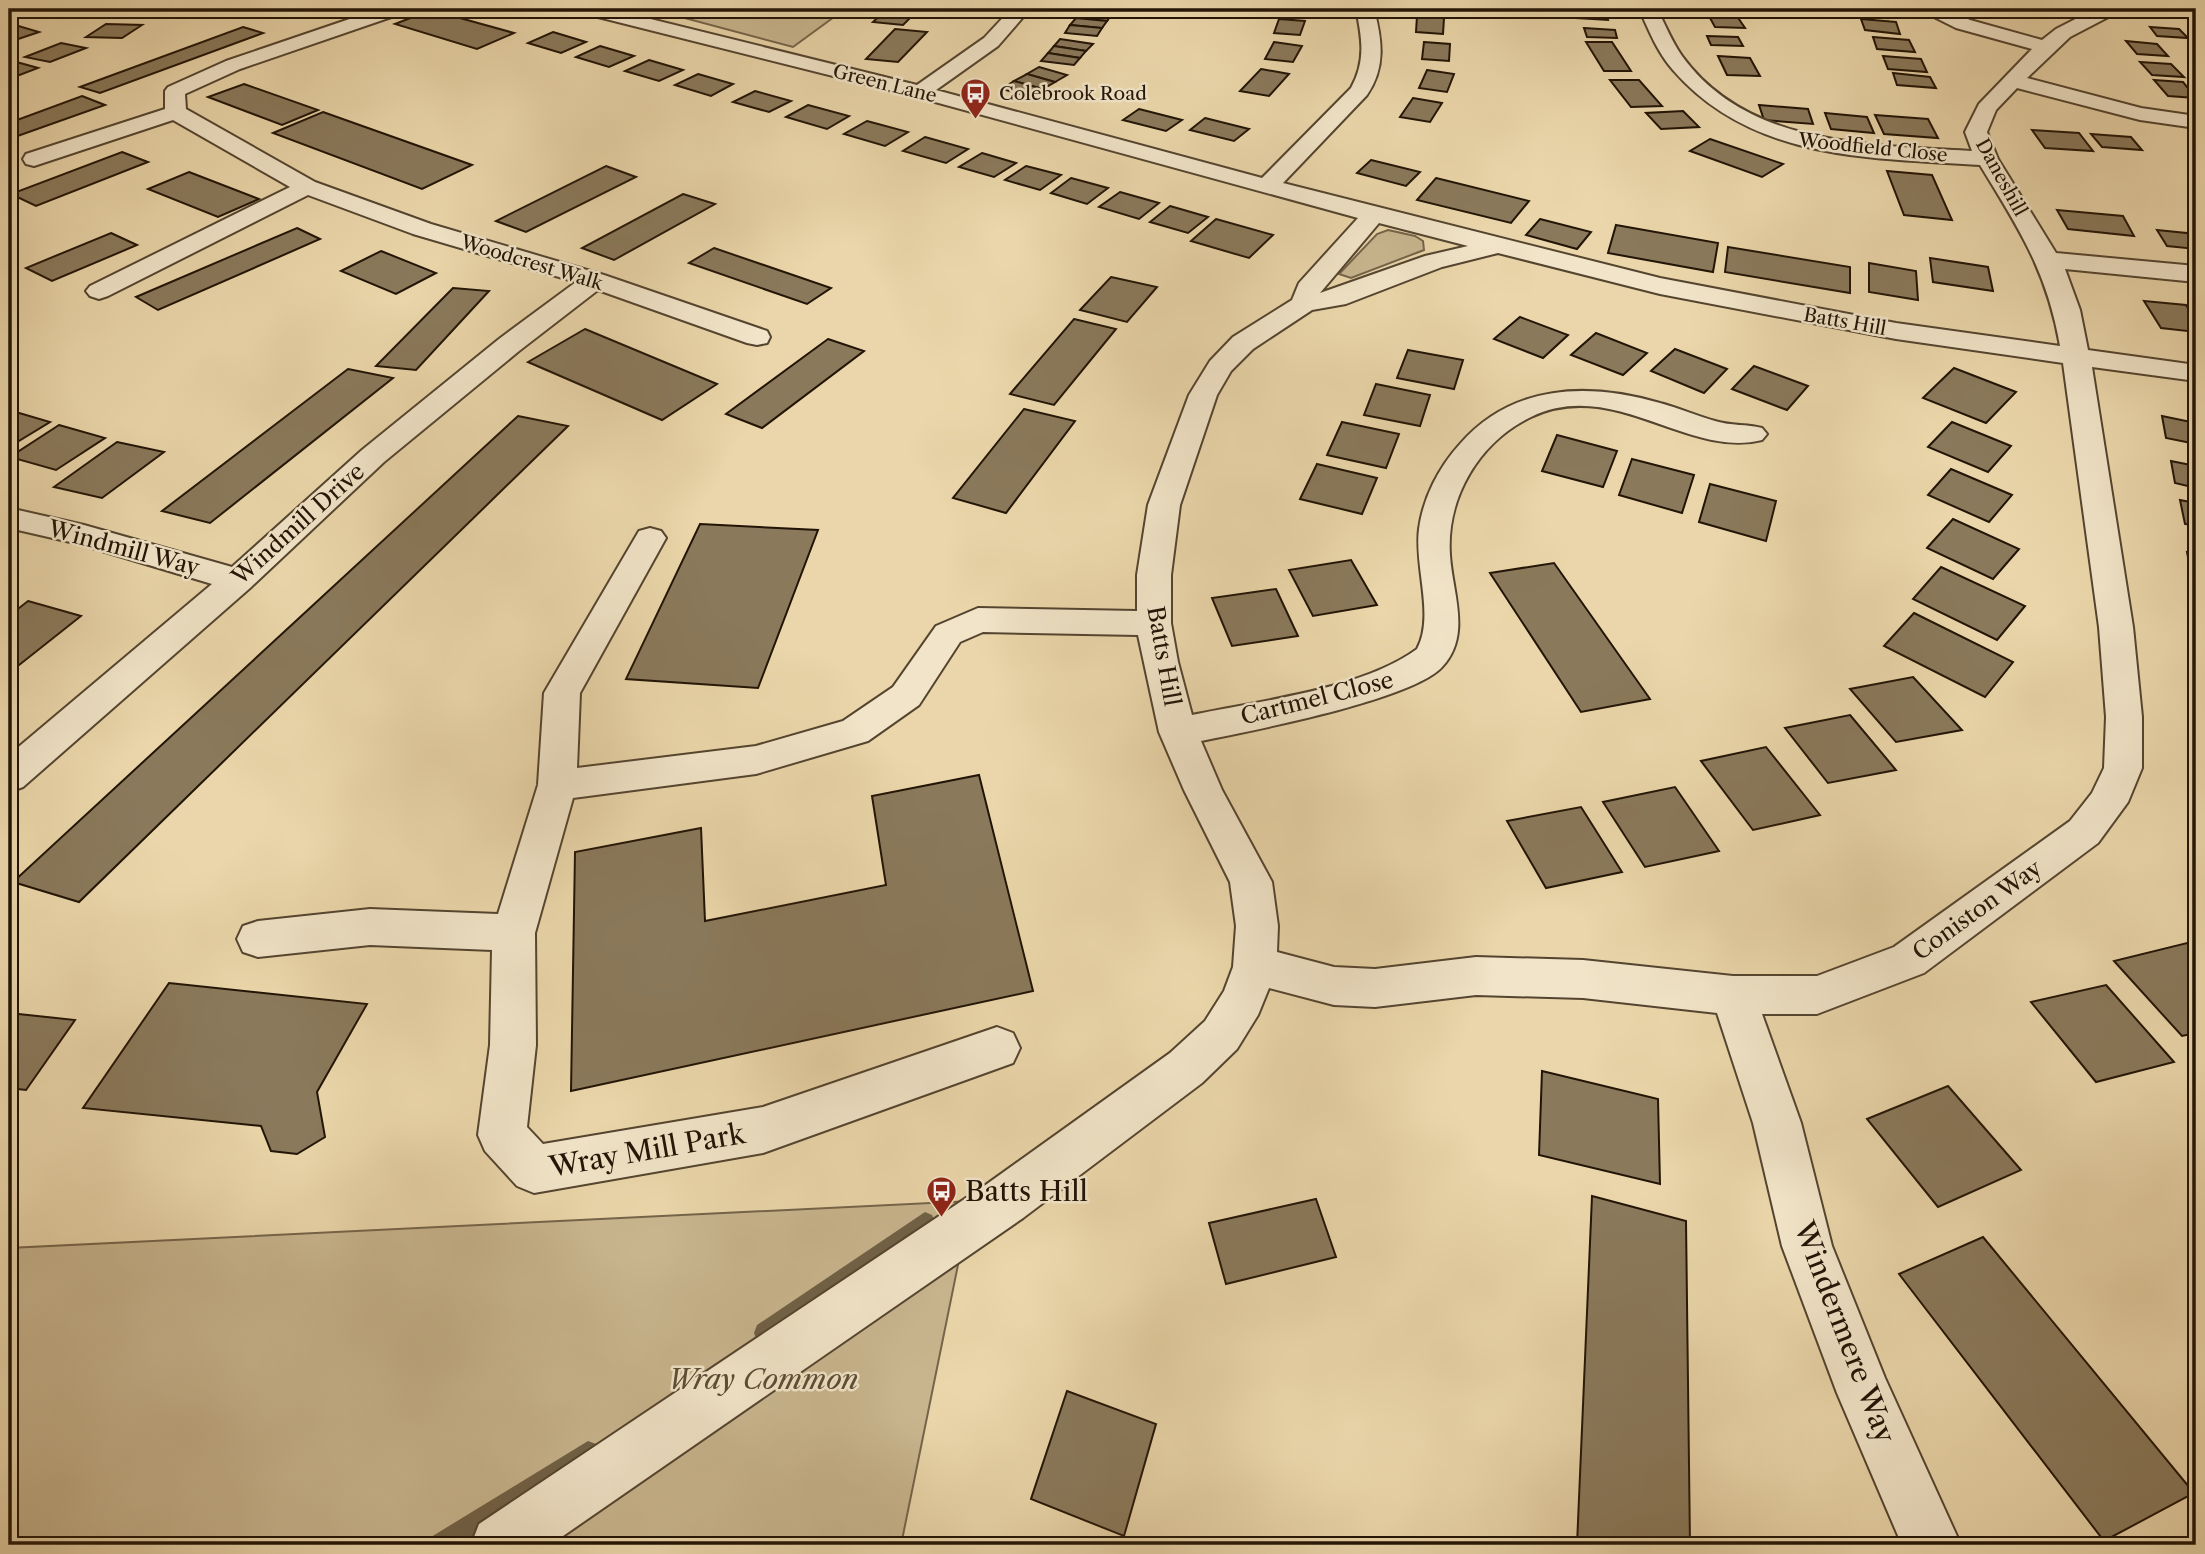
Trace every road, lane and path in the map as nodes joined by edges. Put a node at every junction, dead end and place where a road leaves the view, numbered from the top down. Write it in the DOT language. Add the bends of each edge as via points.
graph roads {
  1 [pos="396,9"];
  2 [pos="589,9"];
  3 [pos="1021,9"];
  4 [pos="1365,9"];
  5 [pos="1648,9"];
  6 [pos="1933,9"];
  7 [pos="2109,9"];
  8 [pos="2045,47"];
  9 [pos="2011,80"];
  10 [pos="920,92"];
  11 [pos="174,112"];
  12 [pos="2163,119"];
  13 [pos="2196,122"];
  14 [pos="2196,139"];
  15 [pos="34,159"];
  16 [pos="1987,159"];
  17 [pos="1268,185"];
  18 [pos="307,187"];
  19 [pos="1301,194"];
  20 [pos="1374,215"];
  21 [pos="1498,246"];
  22 [pos="2047,260"];
  23 [pos="2196,274"];
  24 [pos="595,280"];
  25 [pos="99,291"];
  26 [pos="1304,304"];
  27 [pos="757,337"];
  28 [pos="2077,356"];
  29 [pos="2196,373"];
  30 [pos="1752,434"];
  31 [pos="9,518"];
  32 [pos="650,538"];
  33 [pos="238,580"];
  34 [pos="1154,623"];
  35 [pos="1178,732"];
  36 [pos="9,777"];
  37 [pos="556,785"];
  38 [pos="514,933"];
  39 [pos="258,939"];
  40 [pos="1255,968"];
  41 [pos="1733,995"];
  42 [pos="997,1048"];
  43 [pos="500,1545"];
  44 [pos="1932,1545"];
  1 -- 11 [label="street" via="233,65 175,91"];
  2 -- 10 [label="street, Green Lane"];
  3 -- 10 [label="street" via="991,43"];
  4 -- 17 [label="street" via="1374,59 1369,76 1360,91"];
  5 -- 16 [label="street, Woodfield Close" via="1679,66 1752,125 1815,144"];
  6 -- 8 [label="street" via="1963,24"];
  7 -- 8 [label="street, Daneshill"];
  8 -- 9 [label="street, Daneshill"];
  9 -- 12 [label="street"];
  9 -- 16 [label="street, Daneshill" via="1980,119 1976,132"];
  10 -- 17 [label="street, Green Lane"];
  11 -- 15 [label="street"];
  11 -- 18 [label="street, Woodcrest Walk"];
  12 -- 13 [label="street"];
  12 -- 14 [label="street" via="2189,129"];
  16 -- 22 [label="street, Daneshill"];
  17 -- 19 [label="street, Green Lane"];
  18 -- 24 [label="street, Woodcrest Walk" via="422,229"];
  18 -- 25 [label="street"];
  19 -- 20 [label="street, Batts Hill"];
  20 -- 21 [label="street, Batts Hill"];
  20 -- 26 [label="street, Batts Hill" via="1308,288"];
  21 -- 26 [label="street, Batts Hill" via="1434,261 1337,298"];
  21 -- 28 [label="street, Batts Hill" via="1660,286 1818,317"];
  22 -- 23 [label="street"];
  22 -- 28 [label="street, Daneshill" via="2067,310"];
  24 -- 27 [label="street, Woodcrest Walk"];
  24 -- 33 [label="street, Windmill Drive" via="373,456"];
  26 -- 34 [label="street, Batts Hill" via="1243,343 1220,367 1203,395 1164,505 1154,575"];
  28 -- 29 [label="street, Batts Hill"];
  28 -- 41 [label="street, Coniston Way" via="2116,627 2124,717 2123,768 2108,802 2084,832 1909,960 1816,995"];
  30 -- 35 [label="street, Cartmel Close" via="1715,431 1613,400 1577,398 1519,410 1470,449 1450,478 1437,512 1433,551 1443,634 1429,659 1406,675 1328,698"];
  31 -- 33 [label="street, Windmill Way"];
  32 -- 37 [label="street, Wray Mill Park" via="562,693"];
  33 -- 36 [label="street, Windmill Drive"];
  34 -- 35 [label="street, Batts Hill"];
  34 -- 37 [label="street" via="978,620 948,634 906,696 855,731 756,760"];
  35 -- 40 [label="street, Batts Hill" via="1251,882 1257,926"];
  37 -- 38 [label="street, Wray Mill Park"];
  38 -- 39 [label="street" via="370,928"];
  38 -- 42 [label="street, Wray Mill Park" via="513,1045 502,1135 534,1169 763,1130"];
  40 -- 41 [label="street, Coniston Way" via="1334,986 1375,988 1476,976 1583,979"];
  40 -- 43 [label="street, Batts Hill" via="1221,1035 1186,1068 993,1209"];
  41 -- 44 [label="street, Windermere Way" via="1777,1123 1807,1246 1864,1393"];
}
